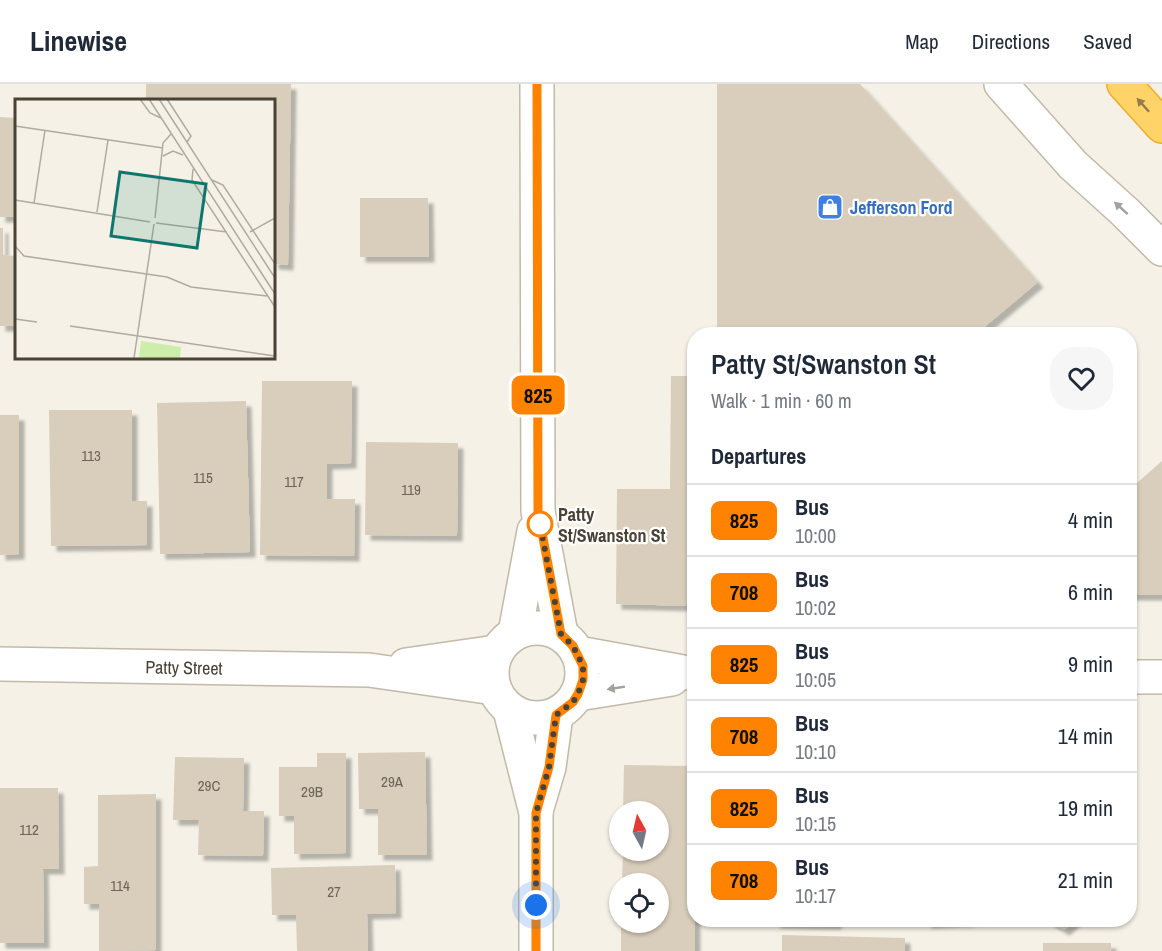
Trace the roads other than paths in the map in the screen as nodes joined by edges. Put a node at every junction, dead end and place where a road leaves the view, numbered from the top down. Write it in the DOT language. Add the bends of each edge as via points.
graph roads {
  1 [pos="537,84"];
  2 [pos="1001,84"];
  3 [pos="1124,84"];
  4 [pos="1162,126"];
  5 [pos="1162,249"];
  6 [pos="538,511"];
  7 [pos="506,642"];
  8 [pos="569,644"];
  9 [pos="0,664"];
  10 [pos="369,670"];
  11 [pos="687,672"];
  12 [pos="687,676"];
  13 [pos="1162,677"];
  14 [pos="1137,678"];
  15 [pos="502,699"];
  16 [pos="567,704"];
  17 [pos="536,813"];
  18 [pos="536,951"];
  1 -- 6 [label="street"];
  5 -- 2 [label="street, one-way" via="1073,165"];
  4 -- 3 [label="highway, one-way"];
  6 -- 7 [label="street"];
  6 -- 8 [label="street"];
  7 -- 8 [label="street" via="530,628 546,629"];
  7 -- 10 [label="street, Patty Street"];
  7 -- 15 [label="street" via="491,676"];
  8 -- 11 [label="street"];
  8 -- 16 [label="street" via="583,666 583,680"];
  9 -- 10 [label="street, Patty Street"];
  10 -- 15 [label="street, Patty Street"];
  12 -- 16 [label="street, one-way"];
  13 -- 14 [label="street"];
  15 -- 16 [label="street" via="521,716 532,719 545,718"];
  15 -- 17 [label="street"];
  16 -- 17 [label="street"];
  17 -- 18 [label="street"];
}
